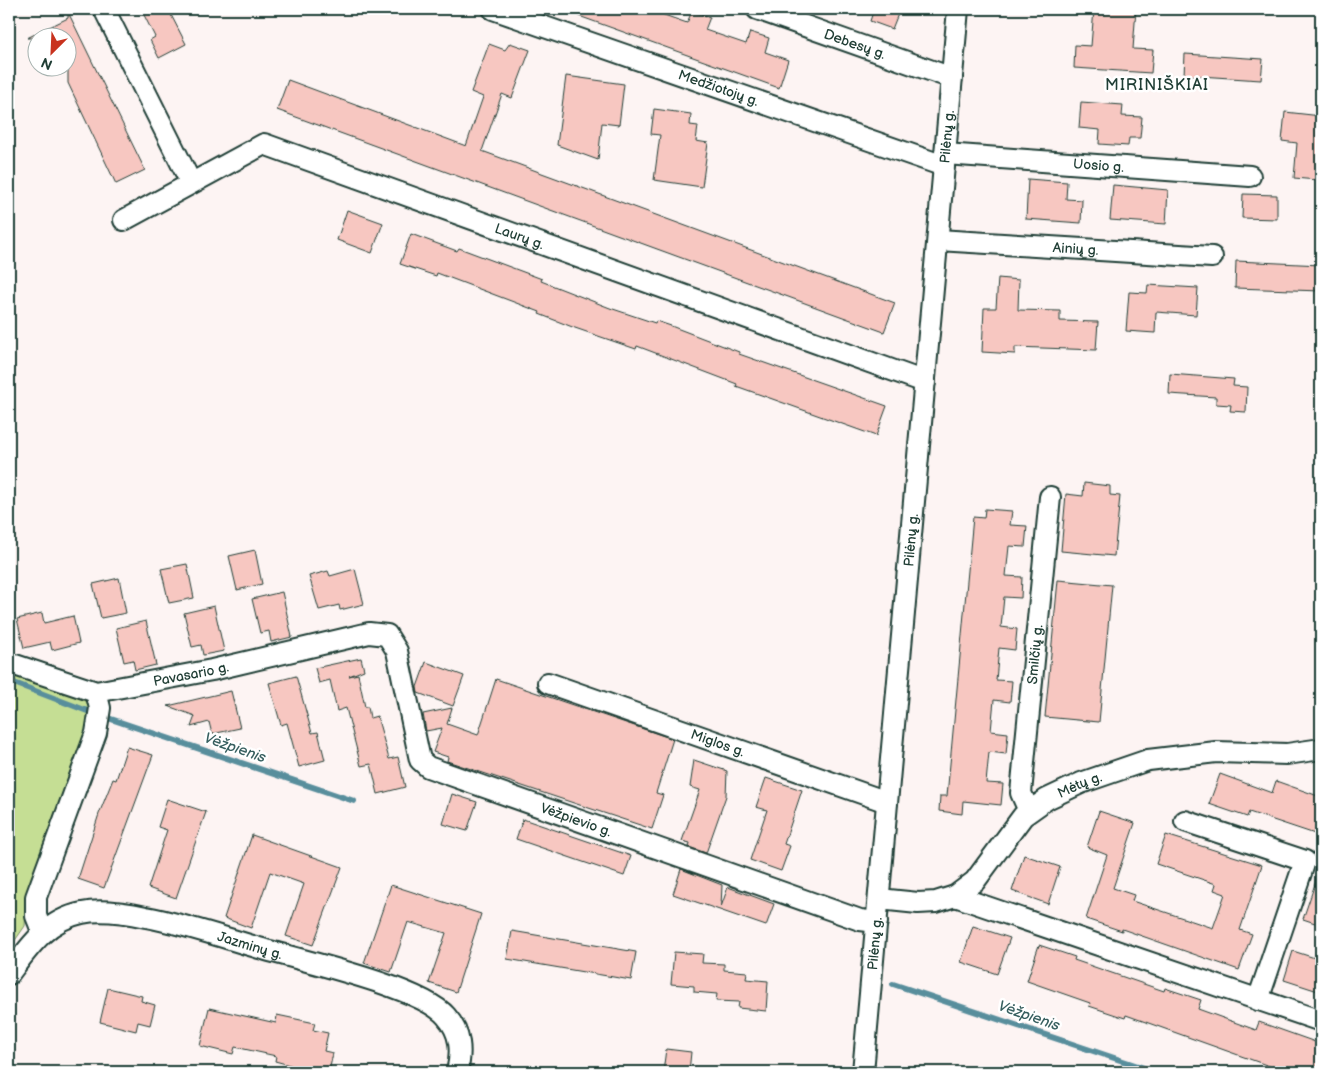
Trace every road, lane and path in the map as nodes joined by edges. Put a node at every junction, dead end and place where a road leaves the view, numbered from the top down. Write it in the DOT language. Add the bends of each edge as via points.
graph roads {
  1 [pos="104,9"];
  2 [pos="493,9"];
  3 [pos="757,9"];
  4 [pos="958,9"];
  5 [pos="952,78"];
  6 [pos="945,160"];
  7 [pos="1250,176"];
  8 [pos="191,183"];
  9 [pos="124,220"];
  10 [pos="938,240"];
  11 [pos="1212,257"];
  12 [pos="925,382"];
  13 [pos="1050,497"];
  14 [pos="369,633"];
  15 [pos="15,665"];
  16 [pos="548,683"];
  17 [pos="96,692"];
  18 [pos="1321,749"];
  19 [pos="887,802"];
  20 [pos="1029,811"];
  21 [pos="1185,821"];
  22 [pos="955,896"];
  23 [pos="879,899"];
  24 [pos="877,922"];
  25 [pos="42,931"];
  26 [pos="9,974"];
  27 [pos="1258,1000"];
  28 [pos="1321,1021"];
  29 [pos="457,1072"];
  30 [pos="863,1072"];
  1 -- 8 [label="street"];
  2 -- 6 [label="street, Medžiotojų g."];
  3 -- 5 [label="street, Debesų g."];
  4 -- 5 [label="street, Pilėnų g."];
  5 -- 6 [label="street, Pilėnų g."];
  6 -- 7 [label="street, Uosio g."];
  6 -- 10 [label="street, Pilėnų g."];
  8 -- 9 [label="street, Laurų g."];
  8 -- 12 [label="street, Laurų g." via="264,144"];
  10 -- 11 [label="street, Ainių g."];
  10 -- 12 [label="street, Pilėnų g."];
  12 -- 19 [label="street, Pilėnų g."];
  13 -- 20 [label="street, Smilčių g." via="1021,793"];
  14 -- 17 [label="street, Pavasario g." via="212,670"];
  14 -- 24 [label="street, Vėžpievio g." via="387,635 397,651 420,760 428,767 860,920"];
  15 -- 17 [label="street, Pavasario g."];
  16 -- 19 [label="street, Miglos g."];
  17 -- 25 [label="street" via="100,708 96,733 36,897 36,916"];
  18 -- 20 [label="street, Mėtų g." via="1287,754 1216,752 1148,760 1081,783"];
  19 -- 23 [label="street, Pilėnų g."];
  20 -- 22 [label="street, Mėtų g." via="1012,828 974,881"];
  21 -- 27 [label="street" via="1306,861"];
  22 -- 23 [label="street, Mėtų g." via="918,903"];
  22 -- 27 [label="street"];
  23 -- 24 [label="street, Pilėnų g."];
  24 -- 30 [label="street, Pilėnų g."];
  25 -- 26 [label="street, Jazminų g."];
  25 -- 29 [label="street, Jazminų g." via="83,912 146,917 403,991 429,1002 446,1015 456,1029 460,1042"];
  27 -- 28 [label="street"];
}
